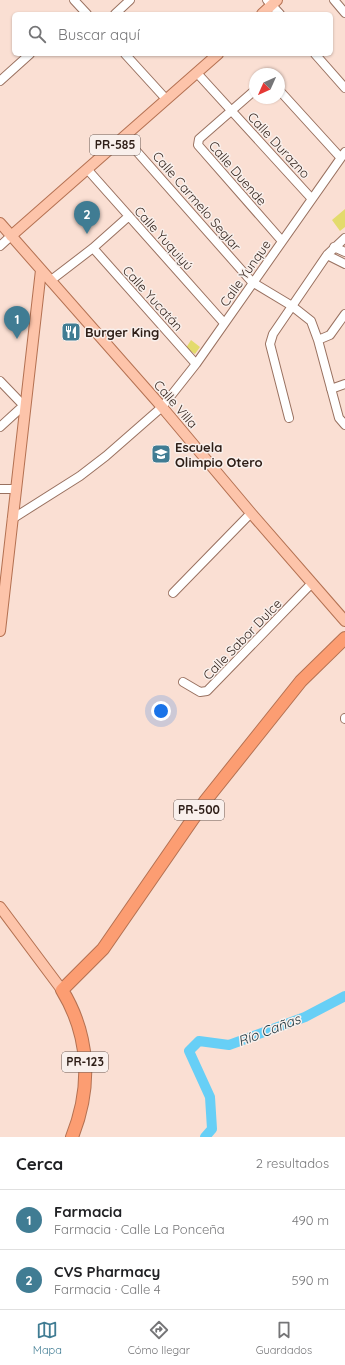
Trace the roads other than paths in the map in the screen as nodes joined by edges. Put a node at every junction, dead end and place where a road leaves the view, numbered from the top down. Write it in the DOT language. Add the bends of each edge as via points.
graph roads {
  1 [pos="74,0"];
  2 [pos="130,0"];
  3 [pos="334,0"];
  4 [pos="272,2"];
  5 [pos="81,8"];
  6 [pos="76,12"];
  7 [pos="85,12"];
  8 [pos="117,12"];
  9 [pos="264,12"];
  10 [pos="279,12"];
  11 [pos="345,12"];
  12 [pos="28,56"];
  13 [pos="127,56"];
  14 [pos="216,56"];
  15 [pos="317,56"];
  16 [pos="197,73"];
  17 [pos="0,82"];
  18 [pos="345,88"];
  19 [pos="249,95"];
  20 [pos="285,96"];
  21 [pos="166,100"];
  22 [pos="231,111"];
  23 [pos="124,137"];
  24 [pos="343,155"];
  25 [pos="87,169"];
  26 [pos="312,198"];
  27 [pos="129,216"];
  28 [pos="0,223"];
  29 [pos="11,236"];
  30 [pos="345,238"];
  31 [pos="282,241"];
  32 [pos="0,246"];
  33 [pos="334,247"];
  34 [pos="93,248"];
  35 [pos="345,252"];
  36 [pos="327,255"];
  37 [pos="345,264"];
  38 [pos="41,270"];
  39 [pos="50,281"];
  40 [pos="252,282"];
  41 [pos="292,306"];
  42 [pos="345,314"];
  43 [pos="224,323"];
  44 [pos="318,340"];
  45 [pos="196,364"];
  46 [pos="0,381"];
  47 [pos="345,384"];
  48 [pos="331,389"];
  49 [pos="24,406"];
  50 [pos="162,406"];
  51 [pos="289,418"];
  52 [pos="345,425"];
  53 [pos="0,427"];
  54 [pos="1,488"];
  55 [pos="15,489"];
  56 [pos="251,513"];
  57 [pos="12,519"];
  58 [pos="3,574"];
  59 [pos="312,583"];
  60 [pos="172,593"];
  61 [pos="1,620"];
  62 [pos="345,621"];
  63 [pos="0,631"];
  64 [pos="345,638"];
  65 [pos="183,682"];
  66 [pos="0,907"];
  67 [pos="62,990"];
  68 [pos="72,1137"];
  1 -- 5 [label="street"];
  2 -- 8 [label="street"];
  3 -- 11 [label="street"];
  4 -- 9 [label="main road"];
  4 -- 10 [label="street"];
  5 -- 6 [label="street"];
  5 -- 7 [label="street"];
  12 -- 17 [label="street"];
  13 -- 21 [label="street"];
  14 -- 16 [label="main road, PR-585"];
  15 -- 18 [label="street"];
  16 -- 21 [label="main road, PR-585"];
  16 -- 22 [label="street, Calle Durazno"];
  19 -- 22 [label="street, Calle Duende"];
  20 -- 24 [label="street"];
  21 -- 23 [label="main road, PR-585"];
  22 -- 26 [label="street, Calle Durazno"];
  22 -- 31 [label="street, Calle Duende" via="199,139 198,145"];
  23 -- 25 [label="main road, PR-585"];
  23 -- 40 [label="street, Calle Carmelo Seglar"];
  24 -- 26 [label="street, Calle Yunque"];
  25 -- 27 [label="street, Calle Yuquiyú"];
  25 -- 29 [label="main road, PR-585"];
  26 -- 31 [label="street, Calle Yunque"];
  27 -- 34 [label="street"];
  27 -- 43 [label="street, Calle Yuquiyú"];
  28 -- 29 [label="main road, Calle Villa"];
  29 -- 32 [label="street, PR-585"];
  29 -- 38 [label="main road, Calle Villa"];
  30 -- 33 [label="street"];
  31 -- 40 [label="street, Calle Yunque"];
  33 -- 35 [label="street"];
  33 -- 36 [label="street"];
  34 -- 39 [label="street"];
  34 -- 45 [label="street, Calle Yucatán"];
  36 -- 37 [label="street"];
  36 -- 41 [label="street"];
  38 -- 39 [label="main road, Calle Villa"];
  38 -- 49 [label="main road"];
  39 -- 50 [label="main road, Calle Villa"];
  40 -- 41 [label="street, Calle Carmelo Seglar"];
  40 -- 43 [label="street, Calle Yunque"];
  41 -- 44 [label="street, Calle Carmelo Seglar" via="311,321"];
  41 -- 51 [label="street" via="273,334 270,344"];
  42 -- 44 [label="street" via="330,336"];
  43 -- 45 [label="street, Calle Yunque"];
  44 -- 48 [label="street, Calle Carmelo Seglar"];
  45 -- 50 [label="street, Calle Yunque"];
  46 -- 49 [label="street"];
  47 -- 48 [label="street"];
  48 -- 52 [label="street, Calle Carmelo Seglar" via="339,418"];
  49 -- 53 [label="street"];
  49 -- 55 [label="main road"];
  50 -- 56 [label="main road, Calle Villa"];
  50 -- 57 [label="street, Calle Yunque" via="80,476"];
  54 -- 55 [label="street"];
  55 -- 57 [label="main road"];
  56 -- 59 [label="main road, Calle Villa"];
  56 -- 60 [label="street"];
  57 -- 58 [label="main road"];
  58 -- 61 [label="main road"];
  59 -- 62 [label="main road, Calle Villa"];
  59 -- 65 [label="street, Calle Sabor Dulce" via="207,691 200,692"];
  61 -- 63 [label="main road"];
  64 -- 67 [label="highway, PR-500 / PR-500" via="302,681 206,800 103,949"];
  66 -- 67 [label="main road, PR-123"];
  67 -- 68 [label="highway, PR-123" via="74,1012 84,1047 86,1071 79,1119"];
}
